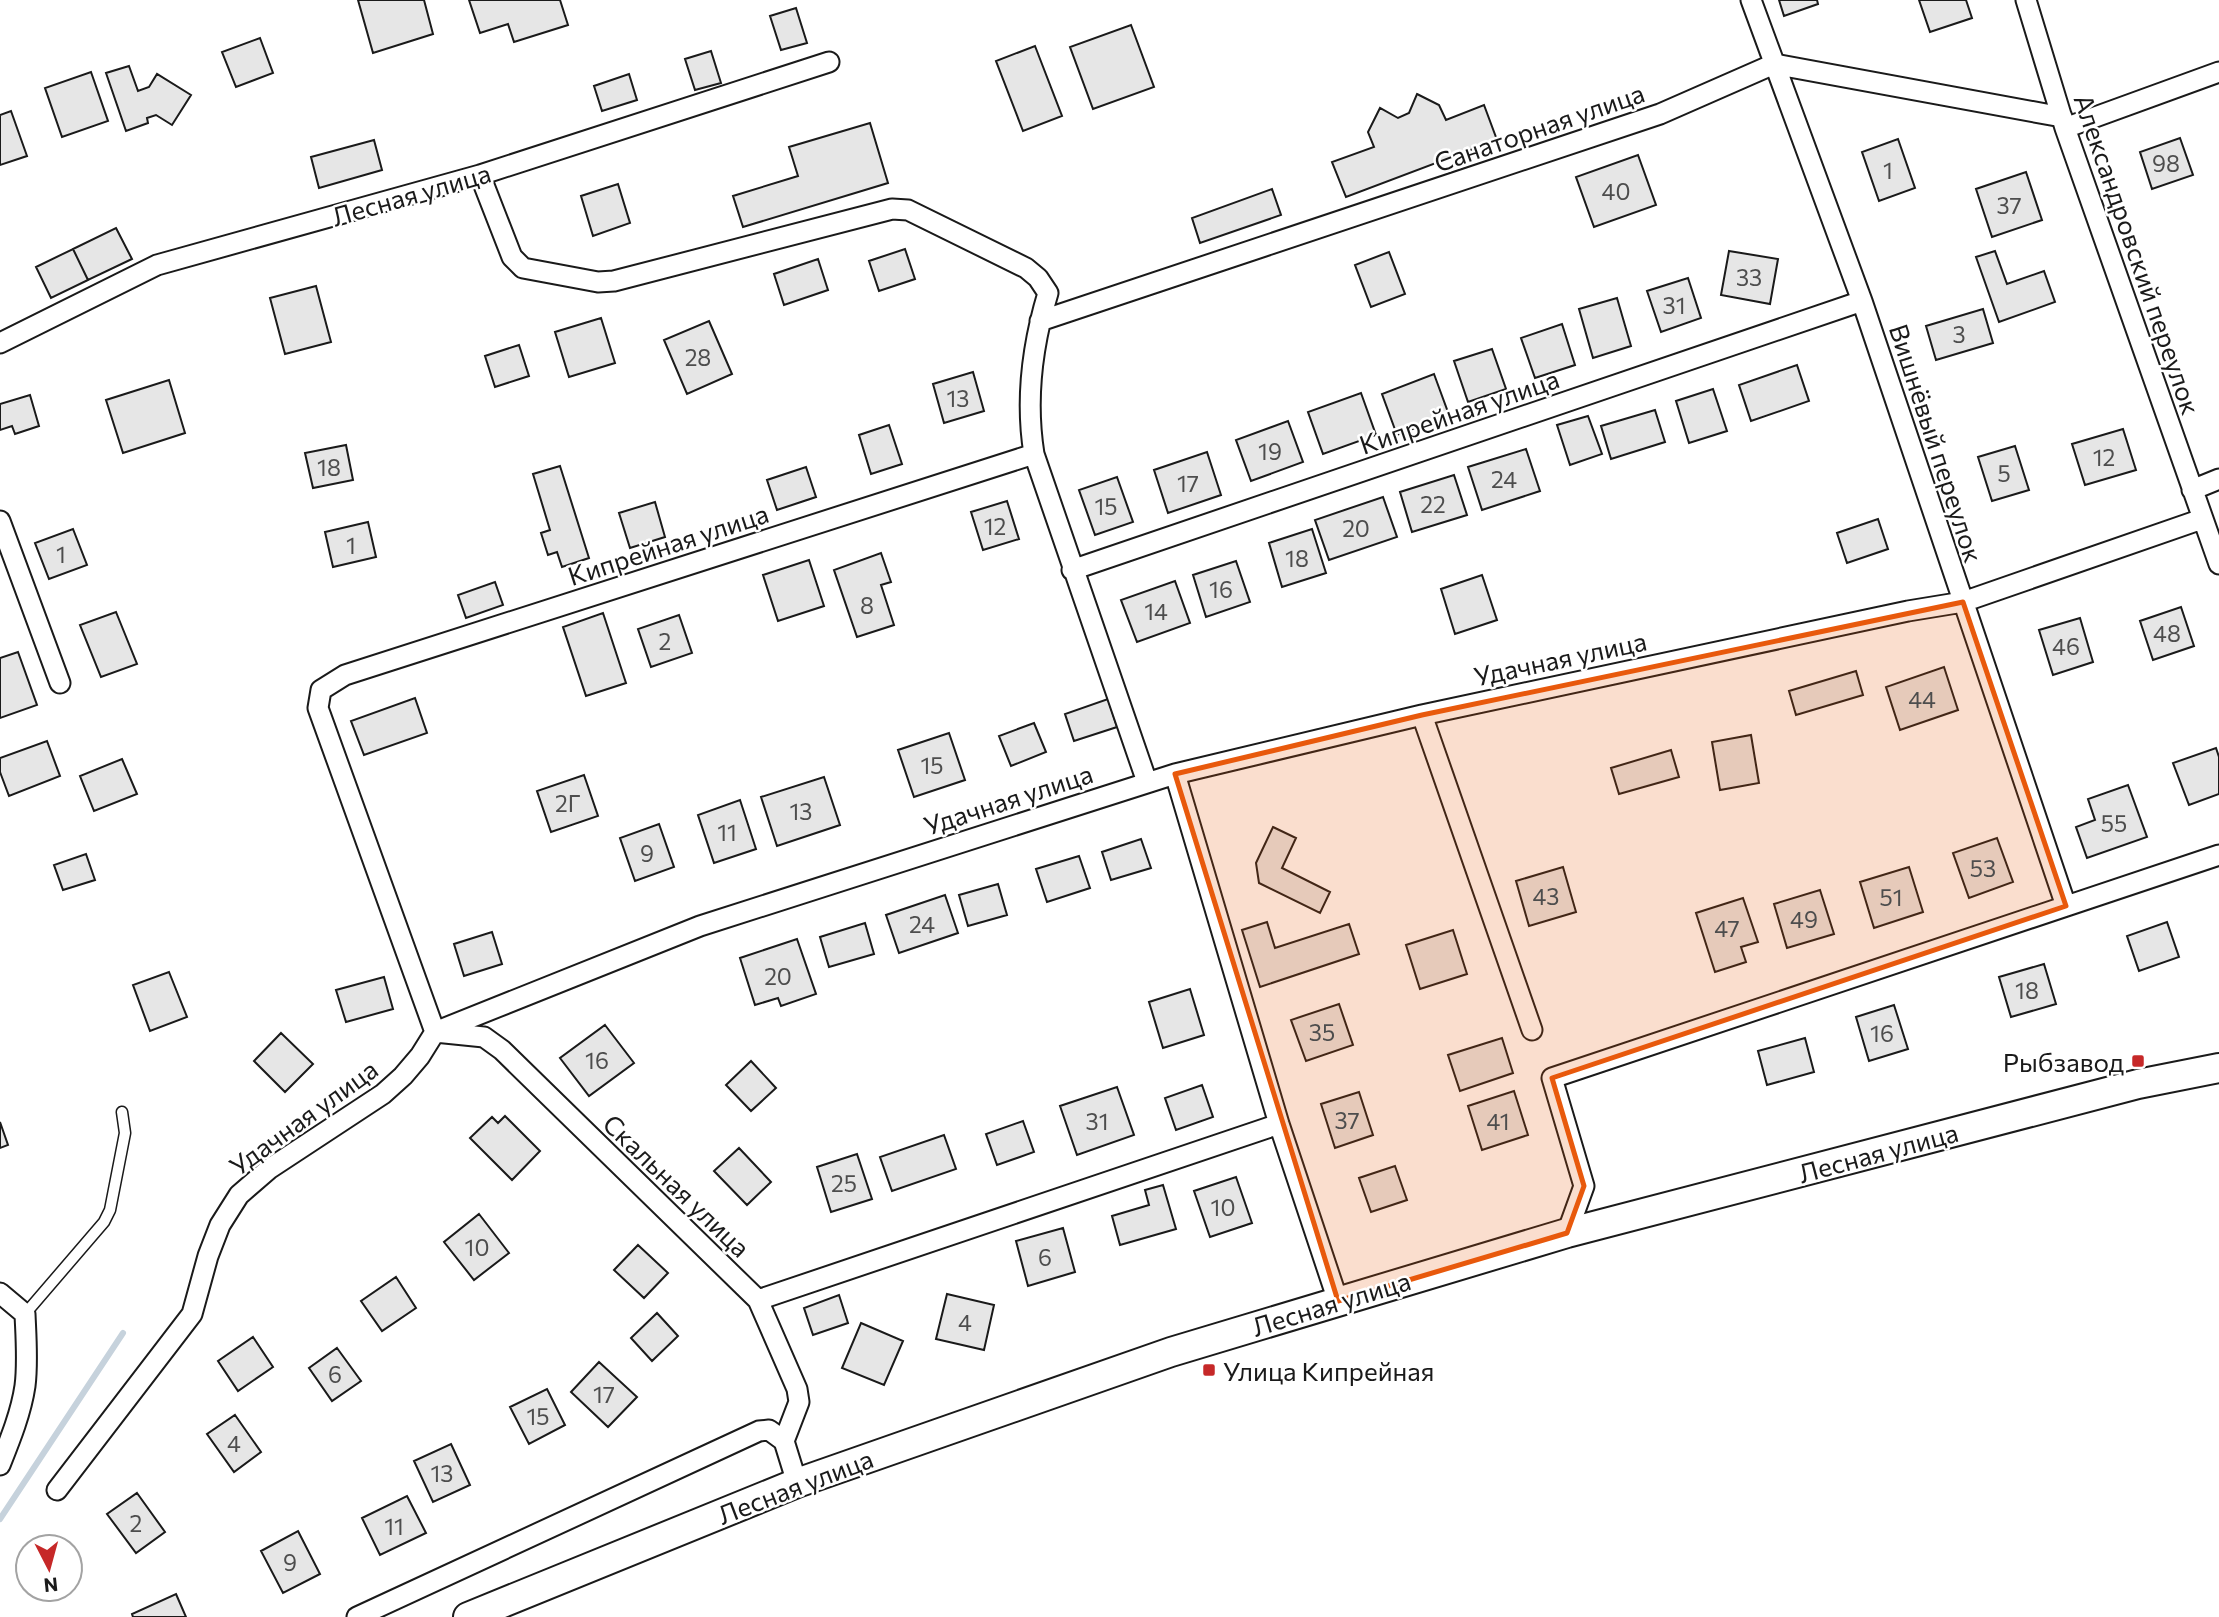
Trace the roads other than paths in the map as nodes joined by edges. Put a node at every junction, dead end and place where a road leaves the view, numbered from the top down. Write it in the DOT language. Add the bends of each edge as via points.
graph roads {
  1 [pos="1751,0"];
  2 [pos="2026,0"];
  3 [pos="829,62"];
  4 [pos="1774,64"];
  5 [pos="2219,72"];
  6 [pos="2064,123"];
  7 [pos="480,175"];
  8 [pos="1862,301"];
  9 [pos="1040,321"];
  10 [pos="0,343"];
  11 [pos="1034,454"];
  12 [pos="2219,479"];
  13 [pos="2192,489"];
  14 [pos="2202,519"];
  15 [pos="0,521"];
  16 [pos="2219,564"];
  17 [pos="1072,570"];
  18 [pos="1963,602"];
  19 [pos="61,683"];
  20 [pos="1422,715"];
  21 [pos="1175,774"];
  22 [pos="1147,782"];
  23 [pos="2219,855"];
  24 [pos="2066,906"];
  25 [pos="1532,1030"];
  26 [pos="435,1032"];
  27 [pos="2219,1068"];
  28 [pos="122,1112"];
  29 [pos="1279,1124"];
  30 [pos="1567,1233"];
  31 [pos="0,1293"];
  32 [pos="758,1300"];
  33 [pos="1338,1301"];
  34 [pos="25,1314"];
  35 [pos="784,1441"];
  36 [pos="0,1465"];
  37 [pos="797,1483"];
  38 [pos="57,1490"];
  39 [pos="358,1617"];
  40 [pos="468,1617"];
  1 -- 4 [label="street, Вишнёвый переулок"];
  2 -- 6 [label="street, Александровский переулок"];
  3 -- 7 [label="street, Лесная улица"];
  4 -- 6 [label="street"];
  4 -- 8 [label="street, Вишнёвый переулок"];
  4 -- 9 [label="street, Санаторная улица" via="1660,114"];
  5 -- 6 [label="street"];
  6 -- 13 [label="street, Александровский переулок"];
  7 -- 9 [label="street" via="512,257 523,268 614,281 884,211 908,210 1038,278 1048,293"];
  7 -- 10 [label="street, Лесная улица" via="157,265"];
  8 -- 17 [label="street, Кипрейная улица"];
  8 -- 18 [label="street, Вишнёвый переулок"];
  9 -- 11 [label="street" via="1030,366"];
  11 -- 17 [label="street"];
  11 -- 26 [label="street, Кипрейная улица" via="345,676 321,690 318,708"];
  12 -- 13 [label="street"];
  13 -- 14 [label="street, Александровский переулок"];
  14 -- 16 [label="street, Александровский переулок"];
  14 -- 18 [label="street, Удачная улица"];
  15 -- 19 [label="street"];
  17 -- 22 [label="street"];
  18 -- 20 [label="street, Удачная улица"];
  18 -- 24 [label="street, Вишнёвый переулок"];
  20 -- 21 [label="street, Удачная улица"];
  20 -- 25 [label="street"];
  21 -- 22 [label="street, Удачная улица"];
  21 -- 29 [label="street"];
  22 -- 26 [label="street, Удачная улица" via="699,926"];
  23 -- 24 [label="street"];
  24 -- 30 [label="street" via="1552,1078 1584,1186"];
  26 -- 32 [label="street, Скальная улица" via="484,1037 502,1050"];
  26 -- 38 [label="street, Удачная улица" via="420,1056 383,1094 269,1169 239,1195 220,1225 192,1314"];
  27 -- 30 [label="main road, Лесная улица" via="2138,1084"];
  28 -- 34 [label="lane" via="125,1133 110,1210"];
  29 -- 32 [label="street"];
  29 -- 33 [label="street"];
  30 -- 33 [label="main road, Лесная улица"];
  31 -- 34 [label="street"];
  32 -- 35 [label="street, Скальная улица" via="797,1389 799,1402"];
  33 -- 37 [label="main road, Лесная улица" via="1171,1352"];
  34 -- 36 [label="street" via="25,1387"];
  35 -- 37 [label="street"];
  35 -- 39 [label="street" via="769,1430 759,1431"];
  37 -- 40 [label="main road, Лесная улица"];
}
